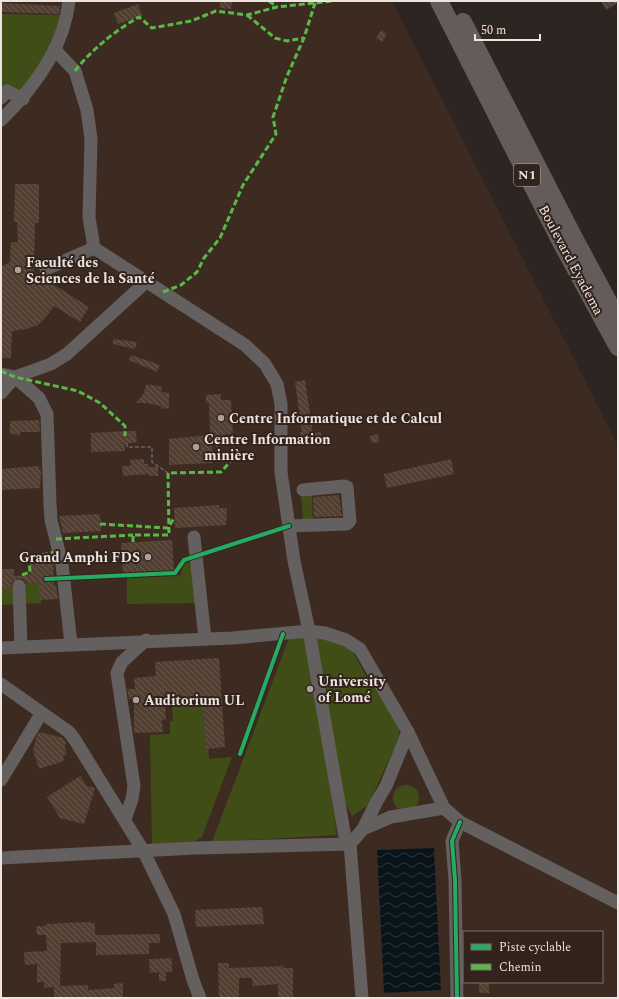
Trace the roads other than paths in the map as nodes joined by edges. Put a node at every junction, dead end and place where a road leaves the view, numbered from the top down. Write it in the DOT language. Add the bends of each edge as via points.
graph roads {
  1 [pos="69,1"];
  2 [pos="439,1"];
  3 [pos="453,1"];
  4 [pos="55,50"];
  5 [pos="1,98"];
  6 [pos="23,99"];
  7 [pos="1,120"];
  8 [pos="94,248"];
  9 [pos="46,269"];
  10 [pos="146,282"];
  11 [pos="616,329"];
  12 [pos="1,374"];
  13 [pos="15,377"];
  14 [pos="1,393"];
  15 [pos="302,490"];
  16 [pos="289,526"];
  17 [pos="194,537"];
  18 [pos="19,586"];
  19 [pos="309,631"];
  20 [pos="205,639"];
  21 [pos="146,640"];
  22 [pos="71,644"];
  23 [pos="21,647"];
  24 [pos="1,648"];
  25 [pos="1,684"];
  26 [pos="41,714"];
  27 [pos="408,732"];
  28 [pos="1,780"];
  29 [pos="444,808"];
  30 [pos="125,819"];
  31 [pos="460,822"];
  32 [pos="363,829"];
  33 [pos="348,843"];
  34 [pos="144,852"];
  35 [pos="1,858"];
  36 [pos="618,903"];
  37 [pos="200,998"];
  38 [pos="362,998"];
  39 [pos="457,998"];
  1 -- 4 [label="lane"];
  2 -- 11 [label="highway, Boulevard Eyadema / N1" via="561,242"];
  3 -- 11 [label="highway, Boulevard Eyadema / N1"];
  4 -- 6 [label="lane"];
  4 -- 8 [label="lane" via="75,71 87,110 91,139 89,217"];
  5 -- 6 [label="lane" via="7,91"];
  6 -- 7 [label="lane"];
  8 -- 9 [label="lane"];
  8 -- 10 [label="lane"];
  10 -- 13 [label="lane" via="67,354 51,364"];
  10 -- 16 [label="lane" via="245,345 265,364 277,384 281,404 281,472"];
  12 -- 13 [label="lane"];
  13 -- 14 [label="lane"];
  13 -- 22 [label="lane" via="39,398 47,414 51,520 62,564"];
  15 -- 16 [label="lane" via="347,487 350,521 347,524"];
  16 -- 19 [label="lane"];
  17 -- 20 [label="lane"];
  18 -- 23 [label="lane"];
  19 -- 20 [label="lane"];
  19 -- 27 [label="lane" via="346,640 360,649"];
  19 -- 33 [label="lane"];
  20 -- 21 [label="lane"];
  21 -- 22 [label="lane"];
  21 -- 30 [label="lane" via="122,662 117,673 134,786"];
  22 -- 23 [label="lane"];
  23 -- 24 [label="lane"];
  25 -- 26 [label="lane"];
  26 -- 28 [label="lane"];
  26 -- 30 [label="lane" via="69,732"];
  27 -- 29 [label="lane"];
  27 -- 32 [label="lane" via="386,786"];
  29 -- 31 [label="lane"];
  29 -- 32 [label="lane" via="391,817"];
  30 -- 34 [label="lane"];
  31 -- 36 [label="lane"];
  31 -- 39 [label="lane" via="452,841"];
  32 -- 33 [label="lane"];
  33 -- 34 [label="lane"];
  33 -- 38 [label="lane"];
  34 -- 35 [label="lane"];
  34 -- 37 [label="lane" via="174,914"];
}
